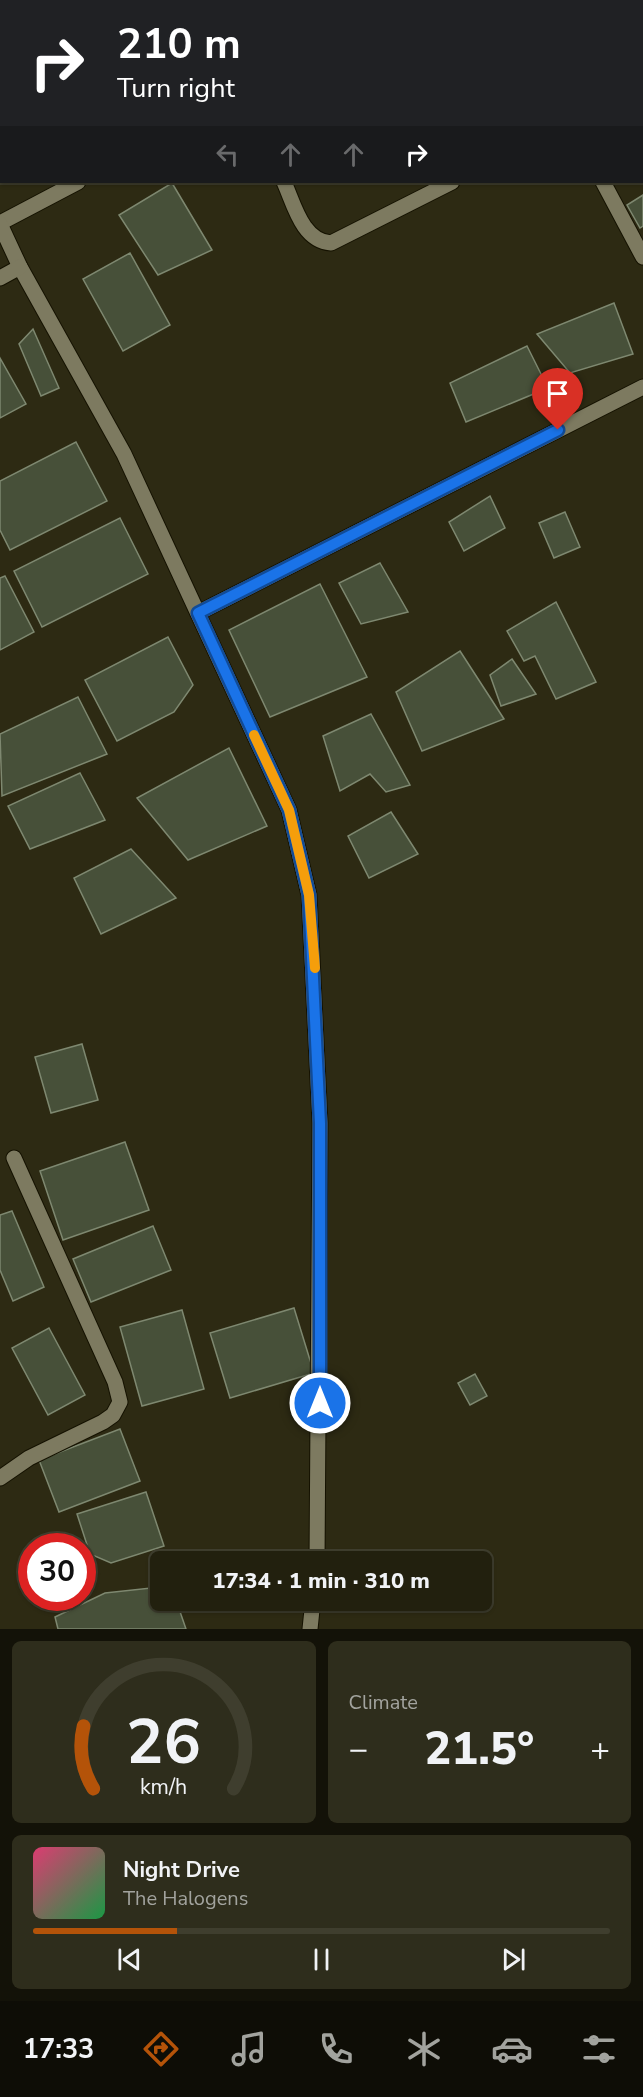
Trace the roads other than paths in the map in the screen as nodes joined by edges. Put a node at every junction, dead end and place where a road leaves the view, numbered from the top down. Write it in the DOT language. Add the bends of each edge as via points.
graph roads {
  1 [pos="76,183"];
  2 [pos="284,183"];
  3 [pos="450,183"];
  4 [pos="604,183"];
  5 [pos="0,223"];
  6 [pos="643,257"];
  7 [pos="20,267"];
  8 [pos="0,278"];
  9 [pos="643,387"];
  10 [pos="198,613"];
  11 [pos="14,1158"];
  12 [pos="0,1478"];
  13 [pos="317,1551"];
  14 [pos="312,1611"];
  15 [pos="310,1629"];
  1 -- 5 [label="street"];
  2 -- 3 [label="street" via="305,228 314,239 330,243"];
  4 -- 6 [label="street"];
  5 -- 7 [label="street"];
  7 -- 8 [label="street"];
  7 -- 10 [label="street" via="124,454"];
  9 -- 10 [label="street"];
  10 -- 13 [label="street" via="289,810 309,895 320,1123"];
  11 -- 12 [label="street" via="115,1382 120,1402 113,1415 103,1422 29,1458"];
  14 -- 15 [label="street"];
}
